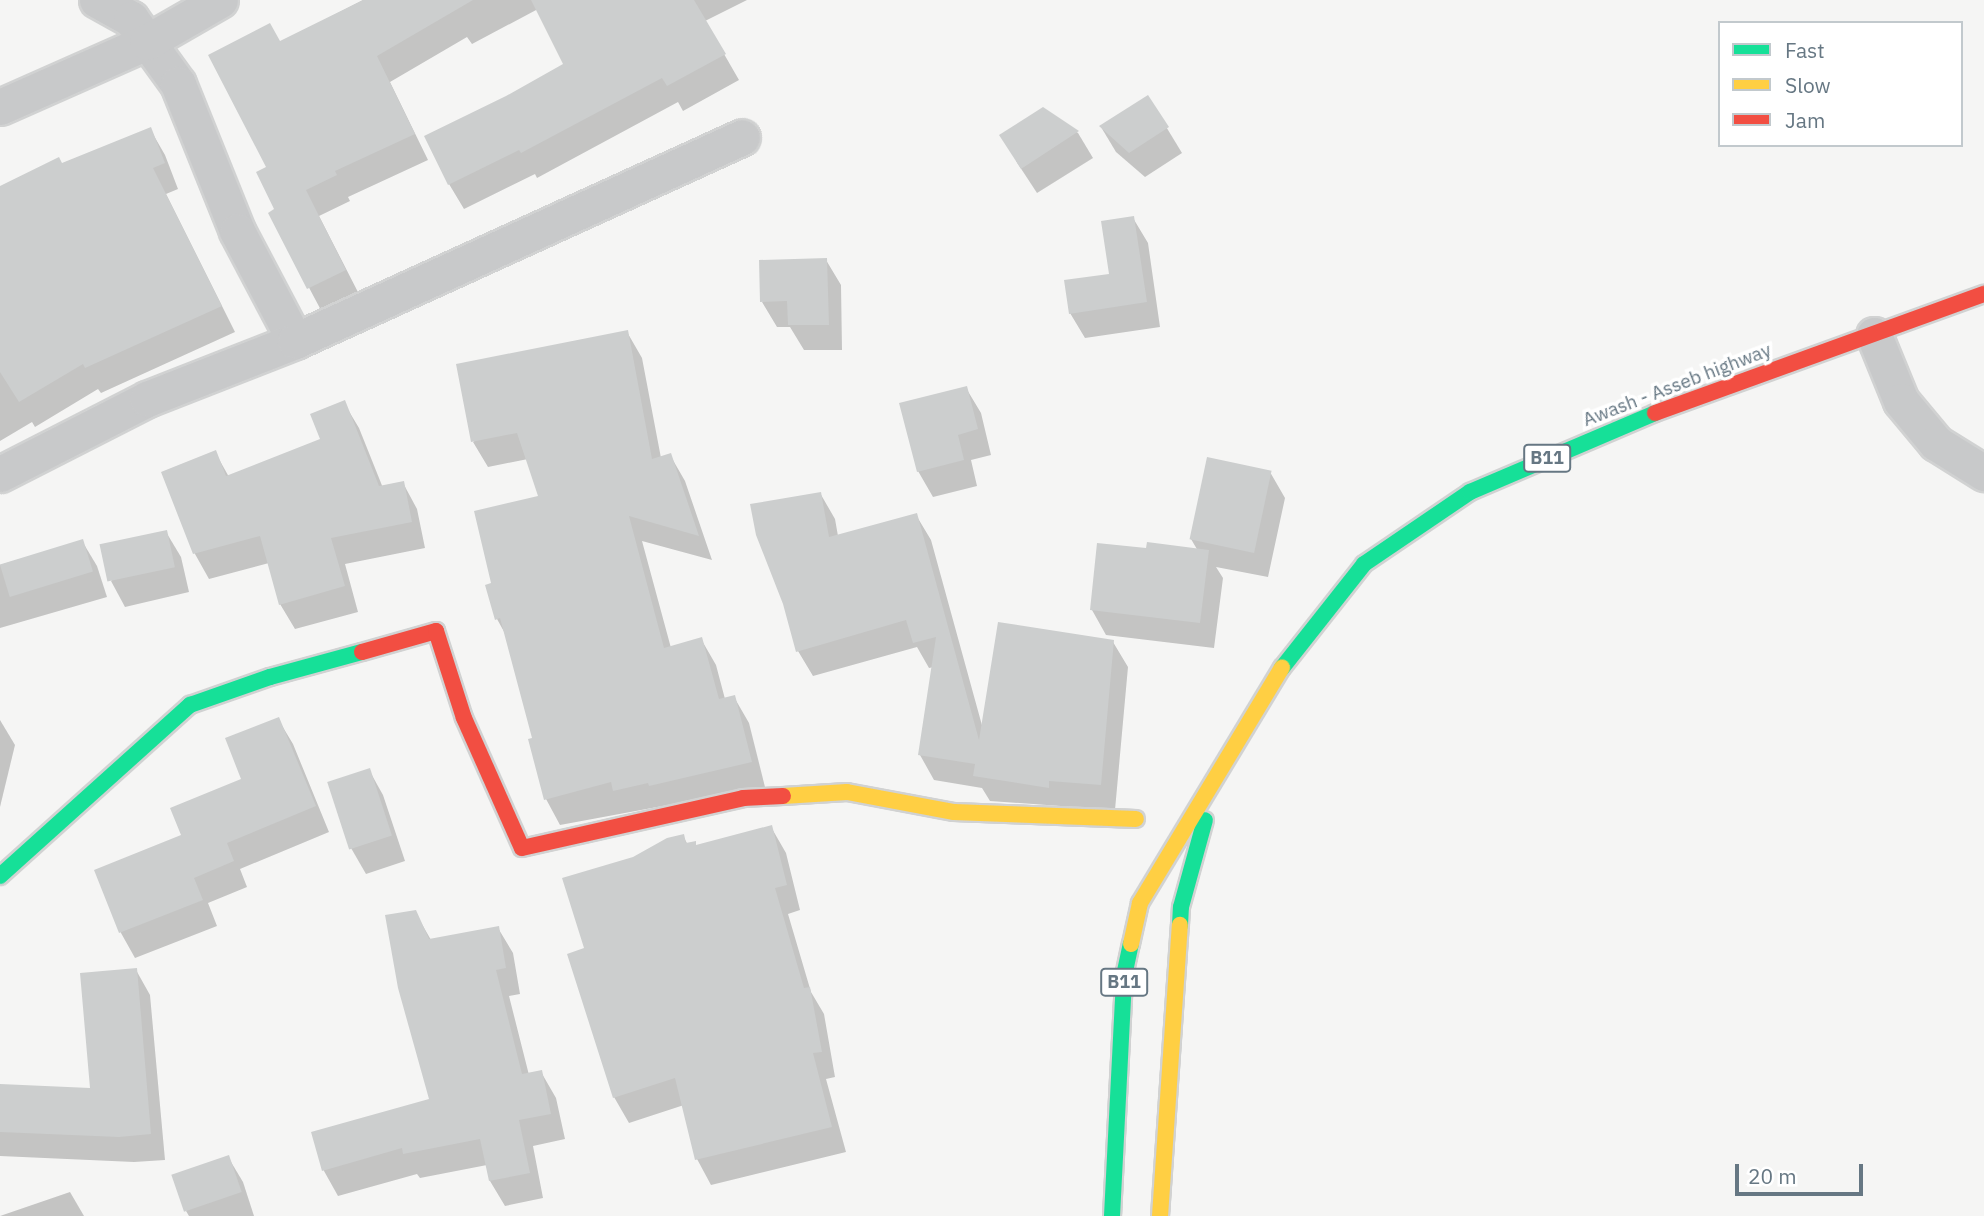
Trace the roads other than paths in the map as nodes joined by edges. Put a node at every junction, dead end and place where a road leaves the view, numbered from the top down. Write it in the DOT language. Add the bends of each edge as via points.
graph roads {
  1 [pos="97,0"];
  2 [pos="220,0"];
  3 [pos="147,42"];
  4 [pos="0,107"];
  5 [pos="742,137"];
  6 [pos="1984,294"];
  7 [pos="1874,335"];
  8 [pos="295,341"];
  9 [pos="1984,472"];
  10 [pos="0,474"];
  11 [pos="1218,772"];
  12 [pos="1136,819"];
  13 [pos="0,876"];
  14 [pos="1112,1216"];
  15 [pos="1160,1216"];
  1 -- 3 [label="street" via="131,19"];
  2 -- 3 [label="street"];
  3 -- 4 [label="street"];
  3 -- 8 [label="street" via="177,84 237,230"];
  5 -- 8 [label="street"];
  6 -- 7 [label="main road, Awash - Asseb highway / B11"];
  7 -- 9 [label="street" via="1900,401 1936,443"];
  7 -- 11 [label="main road, Awash - Asseb highway / B11" via="1633,421 1470,492 1364,564 1289,656"];
  8 -- 10 [label="street" via="147,399"];
  11 -- 14 [label="main road, B11" via="1140,903 1124,976"];
  11 -- 15 [label="main road, B11" via="1181,908"];
  12 -- 13 [label="main road" via="954,813 847,792 743,798 522,848 464,718 436,631 270,677 190,705"];
}
